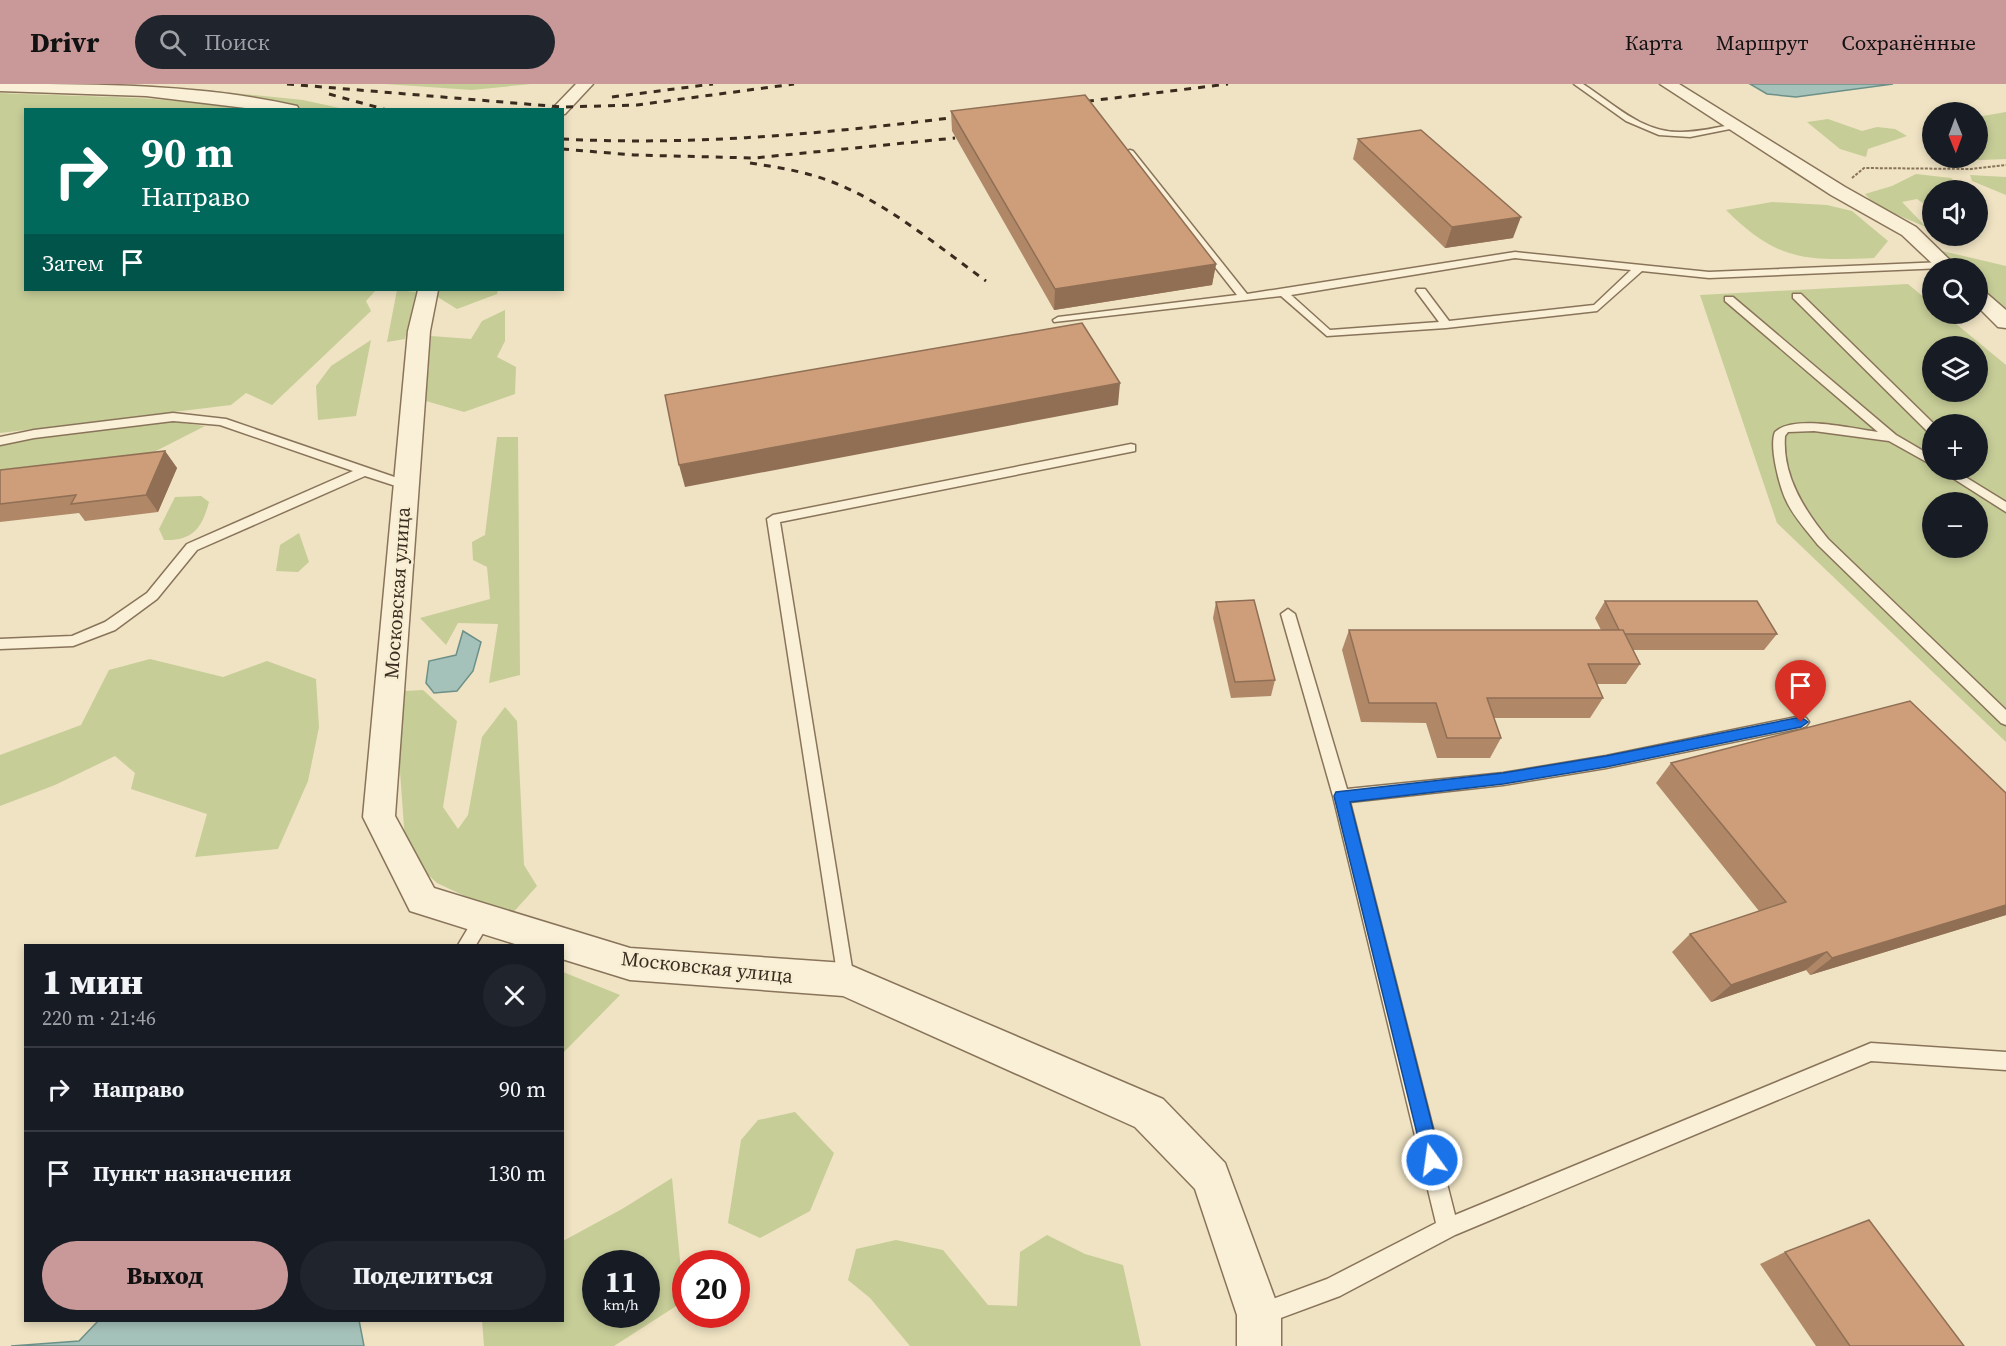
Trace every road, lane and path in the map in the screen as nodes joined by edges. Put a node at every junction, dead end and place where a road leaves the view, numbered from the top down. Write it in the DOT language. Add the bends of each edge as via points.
graph roads {
  1 [pos="585,84"];
  2 [pos="1578,84"];
  3 [pos="1668,84"];
  4 [pos="0,86"];
  5 [pos="281,108"];
  6 [pos="561,108"];
  7 [pos="1736,127"];
  8 [pos="1130,153"];
  9 [pos="2006,165"];
  10 [pos="1838,191"];
  11 [pos="1937,258"];
  12 [pos="1640,267"];
  13 [pos="1922,268"];
  14 [pos="428,291"];
  15 [pos="1421,291"];
  16 [pos="1283,293"];
  17 [pos="1797,296"];
  18 [pos="1245,298"];
  19 [pos="1729,299"];
  20 [pos="1988,305"];
  21 [pos="1058,320"];
  22 [pos="2006,322"];
  23 [pos="1446,325"];
  24 [pos="1922,419"];
  25 [pos="1892,438"];
  26 [pos="0,441"];
  27 [pos="1131,448"];
  28 [pos="1922,455"];
  29 [pos="365,471"];
  30 [pos="1969,480"];
  31 [pos="405,485"];
  32 [pos="2006,508"];
  33 [pos="1288,614"];
  34 [pos="0,644"];
  35 [pos="2006,719"];
  36 [pos="1801,722"];
  37 [pos="1341,796"];
  38 [pos="475,932"];
  39 [pos="533,944"];
  40 [pos="564,950"];
  41 [pos="845,980"];
  42 [pos="2006,1061"];
  43 [pos="1449,1228"];
  44 [pos="1259,1330"];
  1 -- 6 [label="street"];
  2 -- 7 [label="lane" via="1646,129 1664,134"];
  3 -- 7 [label="street"];
  4 -- 5 [label="street" via="217,95"];
  7 -- 10 [label="street"];
  8 -- 18 [label="lane"];
  9 -- 10 [label="path" via="1971,169 1864,168"];
  10 -- 11 [label="street" via="1909,231"];
  12 -- 13 [label="lane" via="1709,275"];
  12 -- 16 [label="lane" via="1515,255"];
  12 -- 23 [label="lane" via="1598,308"];
  14 -- 31 [label="street, Московская улица" via="419,331"];
  15 -- 23 [label="lane"];
  16 -- 18 [label="lane"];
  16 -- 23 [label="lane" via="1327,333"];
  17 -- 24 [label="lane"];
  18 -- 21 [label="lane"];
  19 -- 25 [label="lane"];
  20 -- 22 [label="street"];
  25 -- 28 [label="lane"];
  25 -- 35 [label="lane" via="1814,427 1785,429 1779,435 1778,447 1791,498 1823,542"];
  26 -- 29 [label="lane" via="173,417 222,422"];
  27 -- 41 [label="lane" via="773,519"];
  29 -- 31 [label="lane"];
  29 -- 34 [label="lane" via="192,547 152,596 110,626 73,641"];
  30 -- 32 [label="lane"];
  31 -- 38 [label="street, Московская улица" via="379,817 422,900"];
  33 -- 37 [label="lane"];
  36 -- 37 [label="lane" via="1503,779"];
  37 -- 43 [label="lane"];
  38 -- 39 [label="street, Московская улица"];
  40 -- 41 [label="street, Московская улица" via="630,964"];
  41 -- 44 [label="street, Московская улица" via="1149,1113 1211,1177"];
  42 -- 43 [label="lane" via="1871,1052"];
  43 -- 44 [label="lane"];
}
